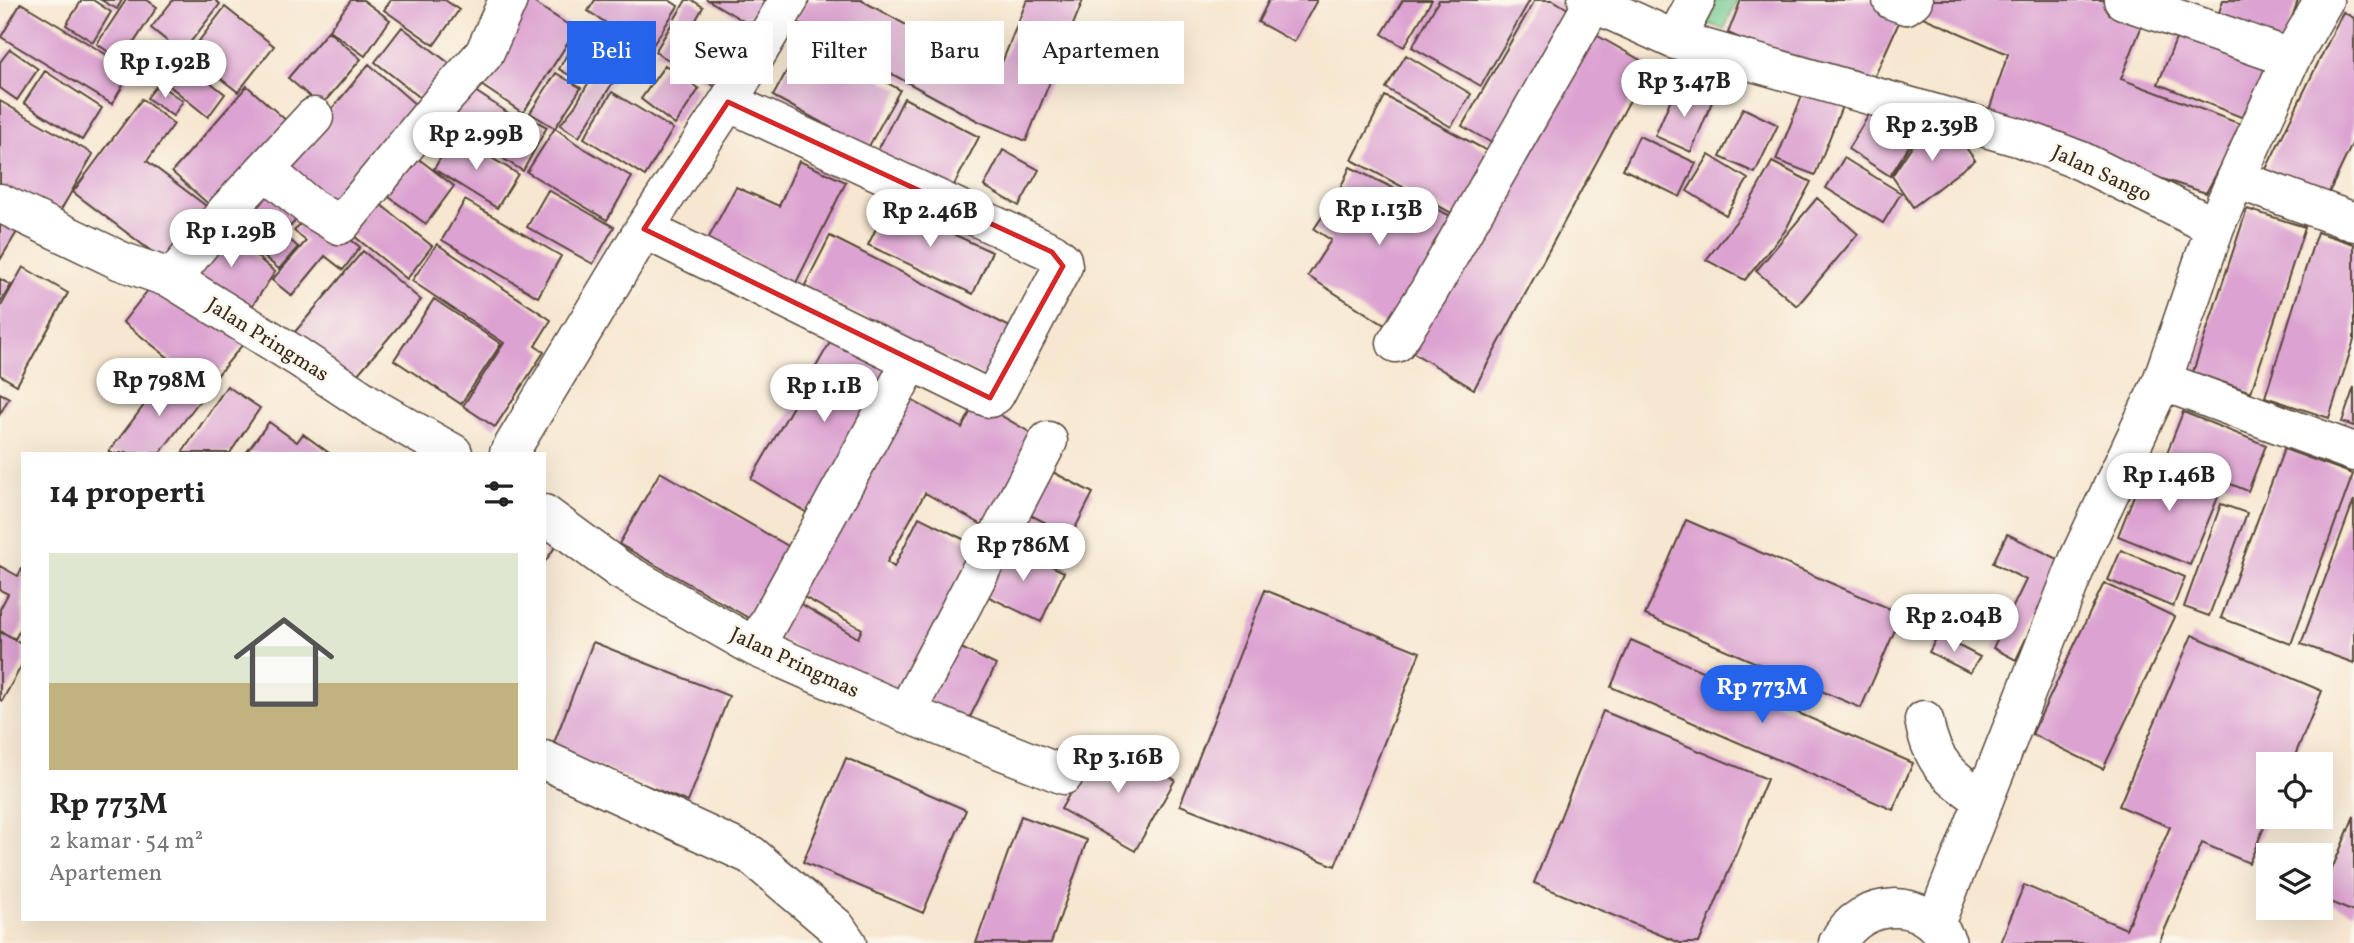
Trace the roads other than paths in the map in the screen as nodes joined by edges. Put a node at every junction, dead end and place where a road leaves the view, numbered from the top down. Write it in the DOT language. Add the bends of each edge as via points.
graph roads {
  1 [pos="508,0"];
  2 [pos="789,0"];
  3 [pos="1696,0"];
  4 [pos="1892,0"];
  5 [pos="1913,0"];
  6 [pos="2123,0"];
  7 [pos="2324,0"];
  8 [pos="1590,2"];
  9 [pos="1675,40"];
  10 [pos="2291,58"];
  11 [pos="728,102"];
  12 [pos="314,117"];
  13 [pos="265,170"];
  14 [pos="2236,179"];
  15 [pos="0,202"];
  16 [pos="2354,222"];
  17 [pos="2215,227"];
  18 [pos="644,229"];
  19 [pos="172,279"];
  20 [pos="1396,343"];
  21 [pos="912,360"];
  22 [pos="2162,381"];
  23 [pos="1048,441"];
  24 [pos="451,452"];
  25 [pos="510,452"];
  26 [pos="2354,452"];
  27 [pos="546,515"];
  28 [pos="755,647"];
  29 [pos="906,713"];
  30 [pos="1924,720"];
  31 [pos="546,761"];
  32 [pos="1064,775"];
  33 [pos="1984,800"];
  34 [pos="1941,934"];
  35 [pos="847,943"];
  36 [pos="1838,943"];
  1 -- 13 [label="street" via="484,54 341,224 311,208"];
  2 -- 11 [label="street"];
  3 -- 9 [label="street"];
  4 -- 5 [label="street" via="1906,5"];
  6 -- 10 [label="street"];
  7 -- 10 [label="street"];
  8 -- 9 [label="street, Jalan Sango"];
  8 -- 20 [label="street"];
  9 -- 17 [label="street, Jalan Sango" via="2021,138 2081,161"];
  10 -- 14 [label="street"];
  11 -- 18 [label="street"];
  11 -- 21 [label="street" via="1062,260 1063,266 995,396 977,393"];
  12 -- 13 [label="street"];
  13 -- 19 [label="street"];
  14 -- 16 [label="street"];
  14 -- 17 [label="street"];
  15 -- 19 [label="street, Jalan Pringmas" via="121,261"];
  17 -- 22 [label="street"];
  18 -- 21 [label="street"];
  18 -- 25 [label="street"];
  19 -- 24 [label="street, Jalan Pringmas"];
  21 -- 28 [label="street"];
  22 -- 26 [label="street"];
  22 -- 33 [label="street" via="2080,556"];
  23 -- 29 [label="street"];
  27 -- 28 [label="street, Jalan Pringmas" via="620,570"];
  28 -- 29 [label="street, Jalan Pringmas"];
  29 -- 32 [label="street, Jalan Pringmas"];
  30 -- 33 [label="street" via="1927,738 1943,768"];
  31 -- 35 [label="street" via="751,855 836,927"];
  33 -- 34 [label="street"];
  34 -- 36 [label="street" via="1921,914 1887,908 1855,921"];
}
